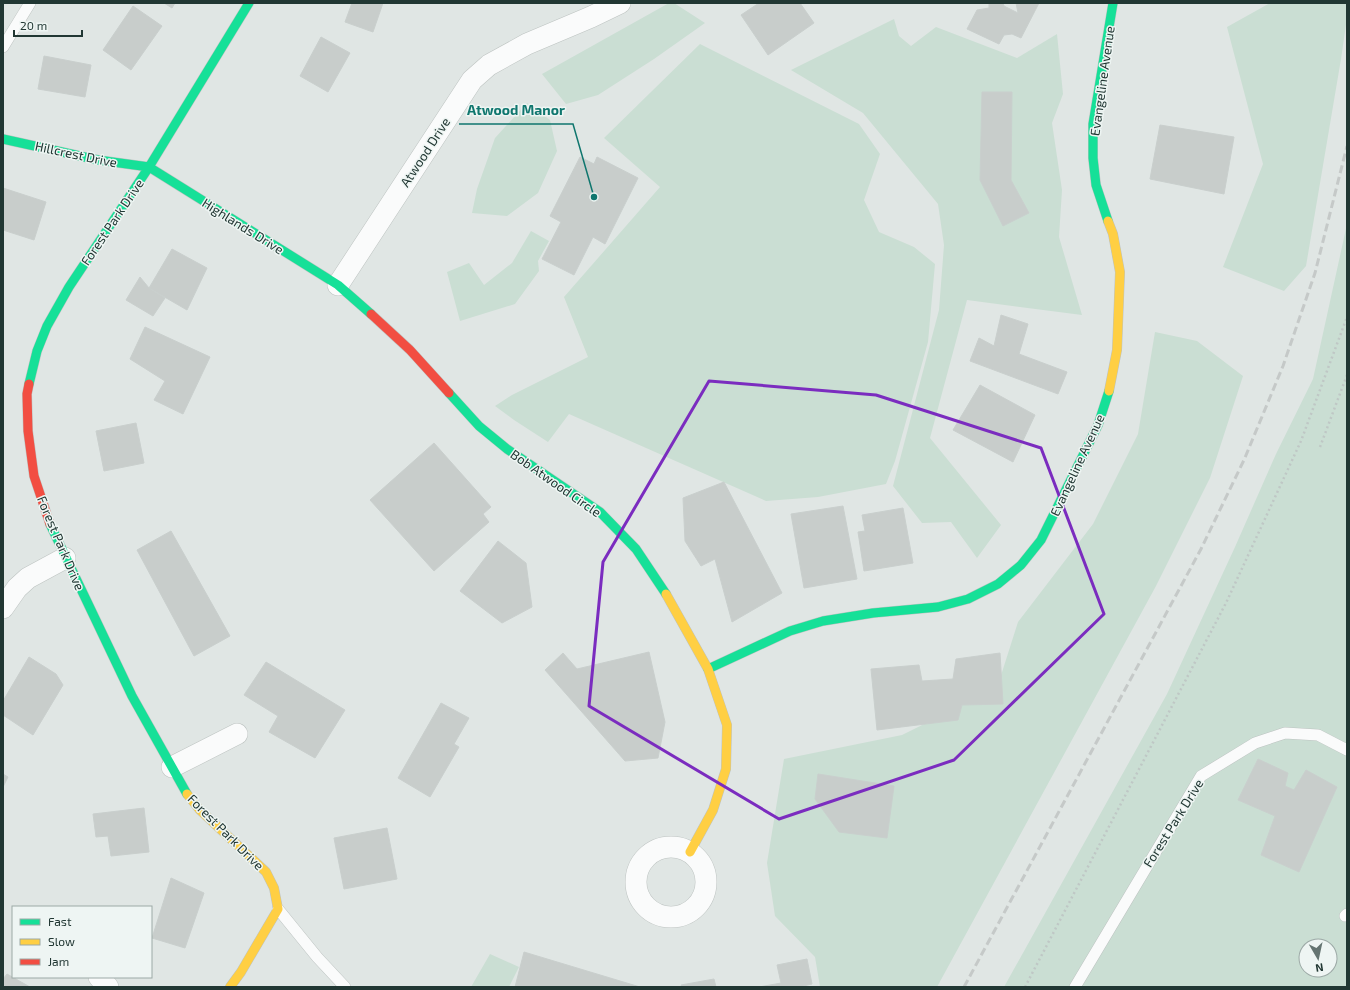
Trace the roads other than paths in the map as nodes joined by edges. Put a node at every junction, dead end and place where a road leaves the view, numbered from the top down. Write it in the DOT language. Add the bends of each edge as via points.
graph roads {
  1 [pos="30,3"];
  2 [pos="249,3"];
  3 [pos="620,3"];
  4 [pos="1113,3"];
  5 [pos="3,47"];
  6 [pos="3,139"];
  7 [pos="149,167"];
  8 [pos="338,285"];
  9 [pos="65,558"];
  10 [pos="3,608"];
  11 [pos="708,669"];
  12 [pos="237,734"];
  13 [pos="1347,750"];
  14 [pos="172,767"];
  15 [pos="690,852"];
  16 [pos="278,909"];
  17 [pos="101,978"];
  18 [pos="108,987"];
  19 [pos="230,987"];
  20 [pos="345,987"];
  21 [pos="1075,987"];
  1 -- 5 [label="lane"];
  2 -- 7 [label="street, Forest Park Drive"];
  3 -- 8 [label="street, Atwood Drive" via="526,44 489,65 472,80"];
  4 -- 11 [label="street, Evangeline Avenue" via="1093,124 1093,158 1096,185 1113,234 1120,272 1117,350 1110,388 1098,425 1040,540 1021,566 998,584 968,599 938,607 823,621 790,631"];
  6 -- 7 [label="street, Hillcrest Drive" via="98,160"];
  7 -- 8 [label="street, Highlands Drive"];
  7 -- 9 [label="street, Forest Park Drive" via="69,287 47,326 30,374 27,413 30,455 50,525"];
  8 -- 11 [label="street, Bob Atwood Circle" via="410,350 479,426 507,449 600,512 636,549 666,595"];
  9 -- 10 [label="street" via="28,578 17,588"];
  9 -- 14 [label="street, Forest Park Drive" via="132,696"];
  11 -- 15 [label="street, Bob Atwood Circle" via="727,725 726,769 713,810"];
  12 -- 14 [label="street"];
  13 -- 21 [label="lane, Forest Park Drive" via="1318,735 1285,733 1254,743 1201,776"];
  14 -- 16 [label="street, Forest Park Drive" via="199,809 266,872 274,888"];
  16 -- 19 [label="street"];
  16 -- 20 [label="lane, Forest Park Drive"];
  17 -- 18 [label="street"];
}
